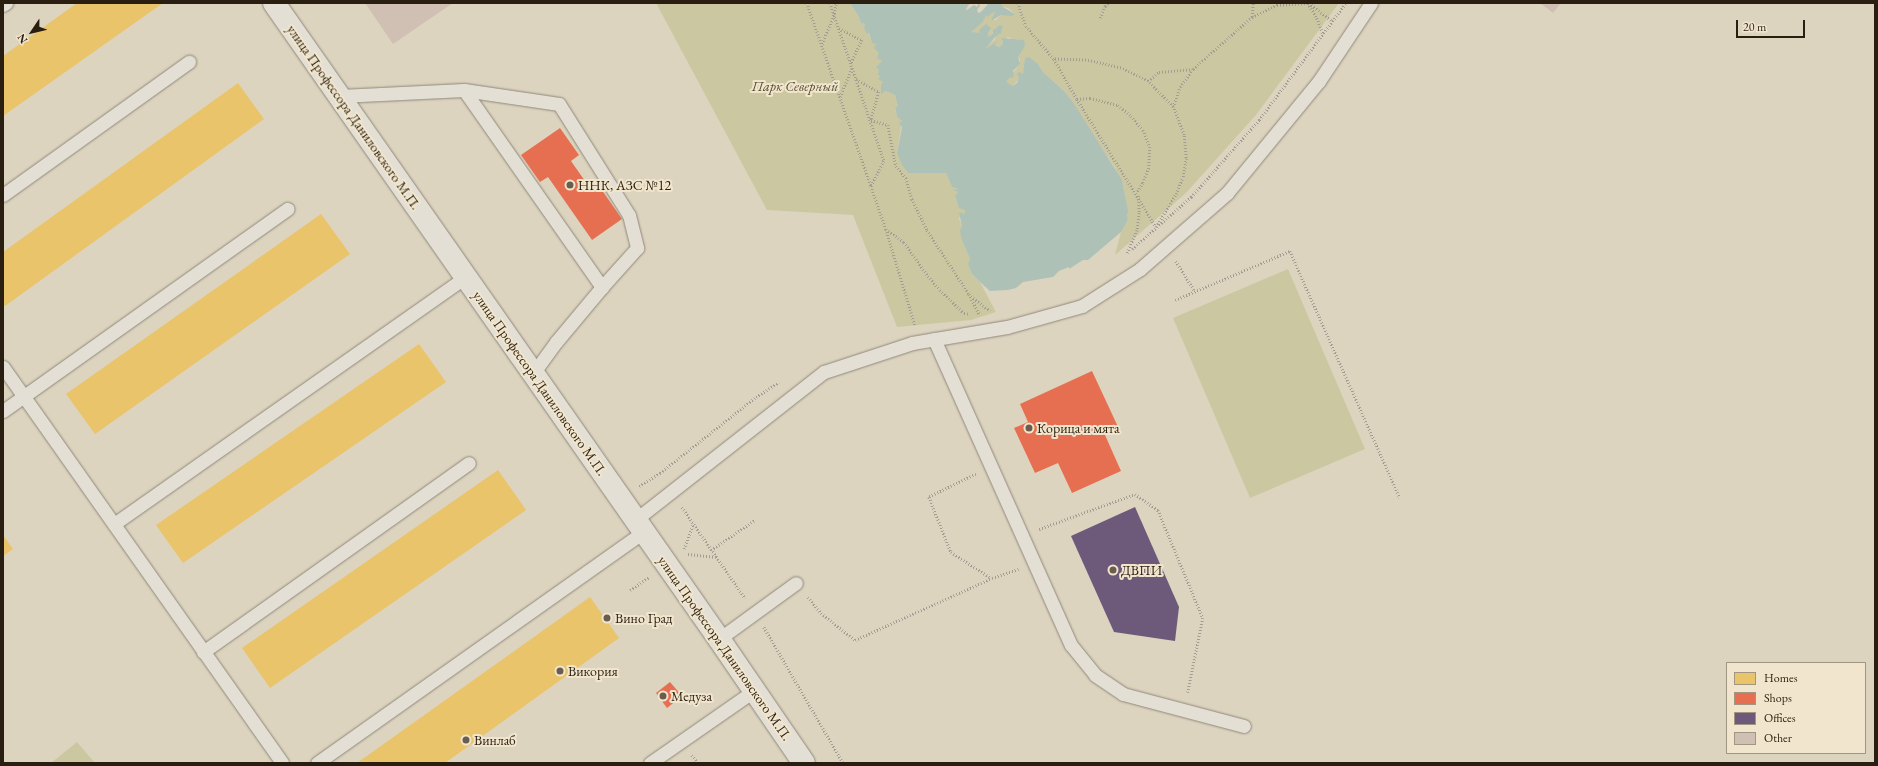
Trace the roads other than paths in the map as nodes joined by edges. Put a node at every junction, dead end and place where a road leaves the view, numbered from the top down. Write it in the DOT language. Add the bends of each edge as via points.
graph roads {
  1 [pos="6,3"];
  2 [pos="274,3"];
  3 [pos="1371,3"];
  4 [pos="3,5"];
  5 [pos="189,62"];
  6 [pos="464,90"];
  7 [pos="340,96"];
  8 [pos="3,196"];
  9 [pos="287,209"];
  10 [pos="466,277"];
  11 [pos="602,287"];
  12 [pos="934,339"];
  13 [pos="3,366"];
  14 [pos="533,374"];
  15 [pos="23,395"];
  16 [pos="3,411"];
  17 [pos="469,463"];
  18 [pos="114,524"];
  19 [pos="639,526"];
  20 [pos="796,583"];
  21 [pos="719,638"];
  22 [pos="203,652"];
  23 [pos="755,690"];
  24 [pos="1244,726"];
  25 [pos="282,763"];
  26 [pos="317,763"];
  27 [pos="650,763"];
  28 [pos="804,763"];
  1 -- 4 [label="lane"];
  2 -- 7 [label="main road, улица Профессора Даниловского М.П."];
  3 -- 12 [label="lane" via="1318,81 1227,193 1140,269 1082,306 1007,327"];
  5 -- 8 [label="lane"];
  6 -- 7 [label="lane"];
  6 -- 11 [label="lane"];
  6 -- 11 [label="lane" via="559,104 629,215 637,248"];
  7 -- 10 [label="main road, улица Профессора Даниловского М.П."];
  9 -- 15 [label="lane"];
  10 -- 14 [label="main road, улица Профессора Даниловского М.П."];
  10 -- 18 [label="lane"];
  11 -- 14 [label="lane"];
  12 -- 19 [label="lane" via="912,343 824,372"];
  12 -- 24 [label="lane" via="1071,645 1095,675 1123,694"];
  13 -- 15 [label="lane"];
  14 -- 19 [label="main road, улица Профессора Даниловского М.П."];
  15 -- 16 [label="lane"];
  15 -- 18 [label="lane"];
  17 -- 22 [label="lane"];
  18 -- 22 [label="lane"];
  19 -- 21 [label="main road, улица Профессора Даниловского М.П."];
  19 -- 26 [label="lane"];
  20 -- 21 [label="lane"];
  21 -- 23 [label="main road, улица Профессора Даниловского М.П."];
  22 -- 25 [label="lane"];
  23 -- 27 [label="lane"];
  23 -- 28 [label="main road, улица Профессора Даниловского М.П."];
}
